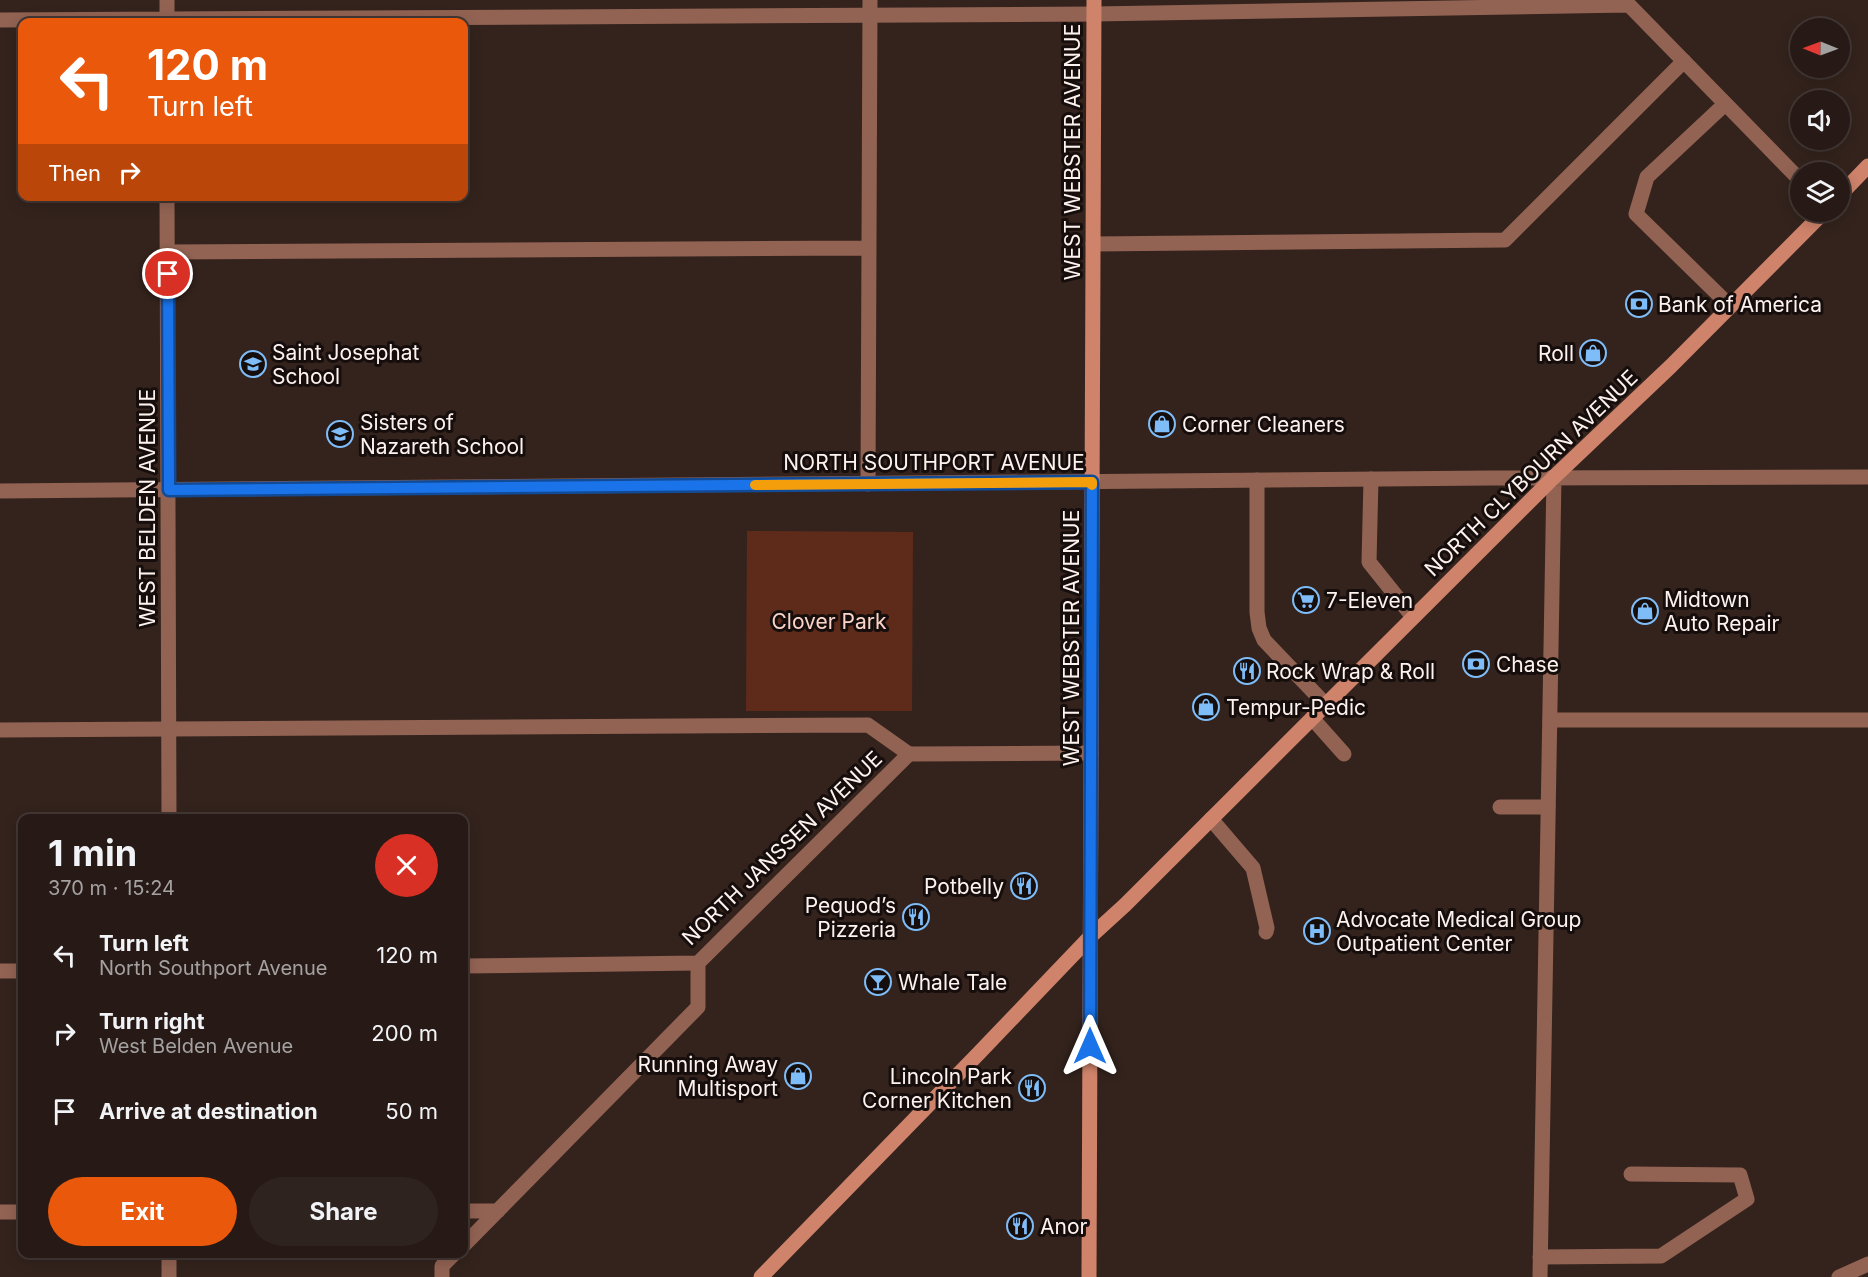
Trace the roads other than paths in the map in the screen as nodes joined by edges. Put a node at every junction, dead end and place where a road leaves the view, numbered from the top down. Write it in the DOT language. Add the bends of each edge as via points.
graph roads {
  1 [pos="167,0"];
  2 [pos="1576,3"];
  3 [pos="1094,7"];
  4 [pos="870,8"];
  5 [pos="167,18"];
  6 [pos="329,18"];
  7 [pos="0,20"];
  8 [pos="18,20"];
  9 [pos="1684,61"];
  10 [pos="1725,104"];
  11 [pos="1868,166"];
  12 [pos="1790,170"];
  13 [pos="1850,185"];
  14 [pos="167,201"];
  15 [pos="1814,222"];
  16 [pos="1093,244"];
  17 [pos="869,248"];
  18 [pos="168,252"];
  19 [pos="1730,306"];
  20 [pos="1554,477"];
  21 [pos="1868,477"];
  22 [pos="1371,479"];
  23 [pos="1257,480"];
  24 [pos="1092,482"];
  25 [pos="868,483"];
  26 [pos="169,490"];
  27 [pos="0,492"];
  28 [pos="1413,617"];
  29 [pos="1326,705"];
  30 [pos="1312,718"];
  31 [pos="1550,720"];
  32 [pos="1868,720"];
  33 [pos="168,728"];
  34 [pos="0,730"];
  35 [pos="1091,753"];
  36 [pos="909,754"];
  37 [pos="1344,754"];
  38 [pos="1500,807"];
  39 [pos="1548,807"];
  40 [pos="169,814"];
  41 [pos="1211,819"];
  42 [pos="1266,932"];
  43 [pos="1091,936"];
  44 [pos="698,963"];
  45 [pos="468,966"];
  46 [pos="0,971"];
  47 [pos="18,971"];
  48 [pos="1631,1174"];
  49 [pos="468,1211"];
  50 [pos="498,1211"];
  51 [pos="0,1212"];
  52 [pos="18,1212"];
  53 [pos="468,1241"];
  54 [pos="1540,1257"];
  55 [pos="169,1258"];
  56 [pos="450,1258"];
  57 [pos="1868,1264"];
  58 [pos="1087,1275"];
  59 [pos="169,1277"];
  60 [pos="442,1277"];
  61 [pos="761,1277"];
  62 [pos="1540,1277"];
  63 [pos="1839,1277"];
  1 -- 5 [label="street"];
  2 -- 3 [label="street"];
  2 -- 9 [label="street" via="1629,5"];
  3 -- 4 [label="street"];
  3 -- 16 [label="main road, WEST WEBSTER AVENUE"];
  4 -- 6 [label="street"];
  4 -- 17 [label="street"];
  7 -- 8 [label="street"];
  9 -- 10 [label="street"];
  9 -- 16 [label="street" via="1505,240"];
  10 -- 12 [label="street"];
  10 -- 19 [label="street" via="1647,177 1636,214"];
  11 -- 13 [label="main road"];
  14 -- 18 [label="street, WEST BELDEN AVENUE"];
  15 -- 19 [label="main road, NORTH CLYBOURN AVENUE"];
  16 -- 24 [label="main road, WEST WEBSTER AVENUE"];
  17 -- 18 [label="street"];
  17 -- 25 [label="street"];
  18 -- 26 [label="street, WEST BELDEN AVENUE"];
  19 -- 20 [label="main road, NORTH CLYBOURN AVENUE"];
  20 -- 21 [label="street, NORTH SOUTHPORT AVENUE"];
  20 -- 22 [label="street, NORTH SOUTHPORT AVENUE"];
  20 -- 28 [label="main road, NORTH CLYBOURN AVENUE"];
  20 -- 31 [label="street"];
  22 -- 23 [label="street, NORTH SOUTHPORT AVENUE"];
  22 -- 28 [label="street" via="1369,562"];
  23 -- 24 [label="street, NORTH SOUTHPORT AVENUE"];
  23 -- 29 [label="street" via="1259,628 1264,640"];
  24 -- 25 [label="street, NORTH SOUTHPORT AVENUE"];
  24 -- 35 [label="main road, WEST WEBSTER AVENUE"];
  25 -- 26 [label="street, NORTH SOUTHPORT AVENUE"];
  26 -- 27 [label="street, NORTH SOUTHPORT AVENUE"];
  26 -- 33 [label="street, WEST BELDEN AVENUE"];
  28 -- 29 [label="main road, NORTH CLYBOURN AVENUE"];
  29 -- 30 [label="main road, NORTH CLYBOURN AVENUE"];
  30 -- 37 [label="street"];
  30 -- 41 [label="main road, NORTH CLYBOURN AVENUE"];
  31 -- 32 [label="street"];
  31 -- 39 [label="street"];
  33 -- 34 [label="street"];
  33 -- 36 [label="street" via="868,725"];
  33 -- 40 [label="street, WEST BELDEN AVENUE"];
  35 -- 36 [label="street, NORTH JANSSEN AVENUE"];
  35 -- 43 [label="main road, WEST WEBSTER AVENUE"];
  36 -- 44 [label="street, NORTH JANSSEN AVENUE"];
  38 -- 39 [label="street"];
  39 -- 54 [label="street"];
  41 -- 42 [label="street" via="1253,868"];
  41 -- 43 [label="main road, NORTH CLYBOURN AVENUE"];
  43 -- 58 [label="main road, WEST WEBSTER AVENUE"];
  43 -- 61 [label="main road, NORTH CLYBOURN AVENUE"];
  44 -- 45 [label="street, NORTH JANSSEN AVENUE"];
  44 -- 50 [label="street" via="698,1007"];
  46 -- 47 [label="street"];
  48 -- 54 [label="street" via="1740,1175 1747,1199 1661,1257"];
  49 -- 50 [label="street"];
  50 -- 53 [label="street"];
  51 -- 52 [label="street"];
  54 -- 62 [label="street"];
  55 -- 59 [label="street"];
  56 -- 60 [label="street" via="442,1266"];
  57 -- 63 [label="street"];
}
